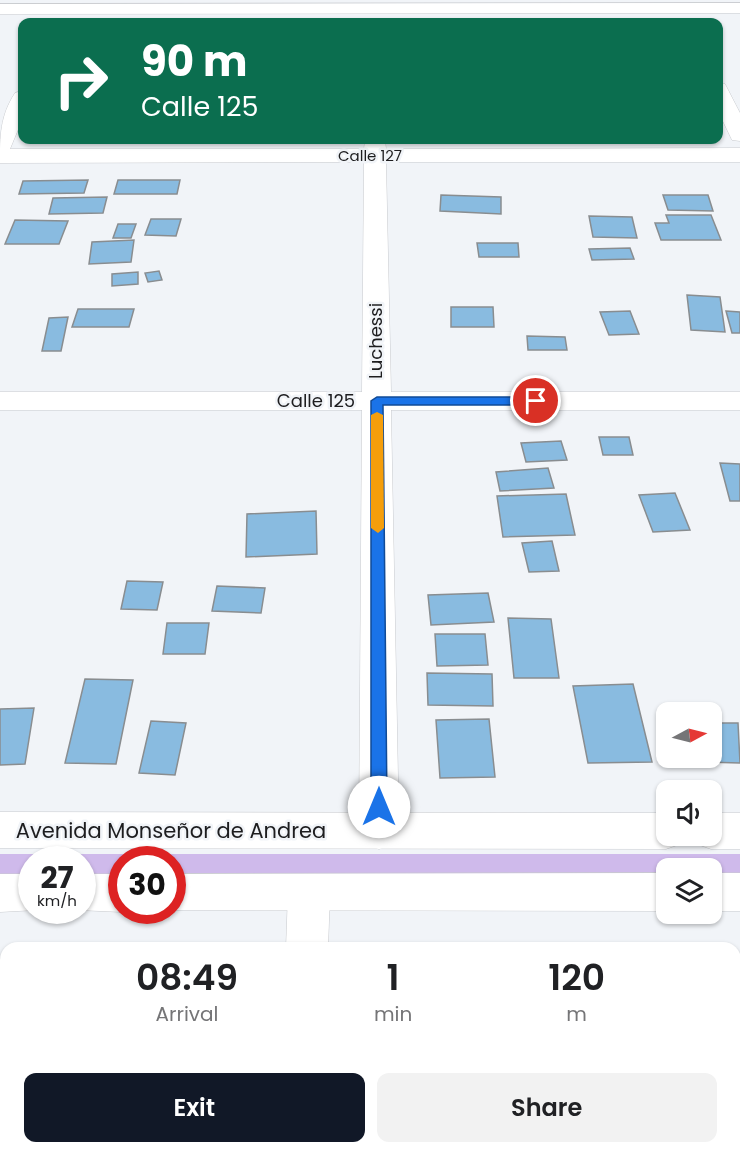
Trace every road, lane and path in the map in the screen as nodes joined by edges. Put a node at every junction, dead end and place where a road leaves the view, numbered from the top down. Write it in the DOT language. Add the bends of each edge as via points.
graph roads {
  1 [pos="740,8"];
  2 [pos="0,9"];
  3 [pos="62,10"];
  4 [pos="374,10"];
  5 [pos="683,10"];
  6 [pos="723,99"];
  7 [pos="18,106"];
  8 [pos="740,135"];
  9 [pos="0,148"];
  10 [pos="375,148"];
  11 [pos="740,155"];
  12 [pos="0,156"];
  13 [pos="0,401"];
  14 [pos="377,401"];
  15 [pos="740,401"];
  16 [pos="0,831"];
  17 [pos="379,831"];
  18 [pos="656,831"];
  19 [pos="722,831"];
  20 [pos="740,831"];
  21 [pos="656,892"];
  22 [pos="722,892"];
  23 [pos="740,892"];
  24 [pos="0,893"];
  25 [pos="18,893"];
  26 [pos="186,893"];
  27 [pos="309,893"];
  28 [pos="307,942"];
  1 -- 5 [label="street"];
  2 -- 3 [label="street"];
  3 -- 4 [label="street"];
  4 -- 5 [label="street"];
  6 -- 8 [label="street"];
  7 -- 9 [label="street"];
  10 -- 11 [label="street, Calle 127"];
  10 -- 12 [label="street, Calle 127"];
  10 -- 14 [label="street, Luchessi"];
  13 -- 14 [label="street, Calle 125"];
  14 -- 15 [label="street, Calle 125"];
  14 -- 17 [label="street, Luchessi"];
  16 -- 17 [label="street, Avenida Monseñor de Andrea"];
  17 -- 18 [label="street, Avenida Monseñor de Andrea"];
  19 -- 20 [label="street"];
  21 -- 27 [label="street"];
  22 -- 23 [label="street"];
  24 -- 25 [label="street"];
  26 -- 27 [label="street"];
  27 -- 28 [label="street"];
}
